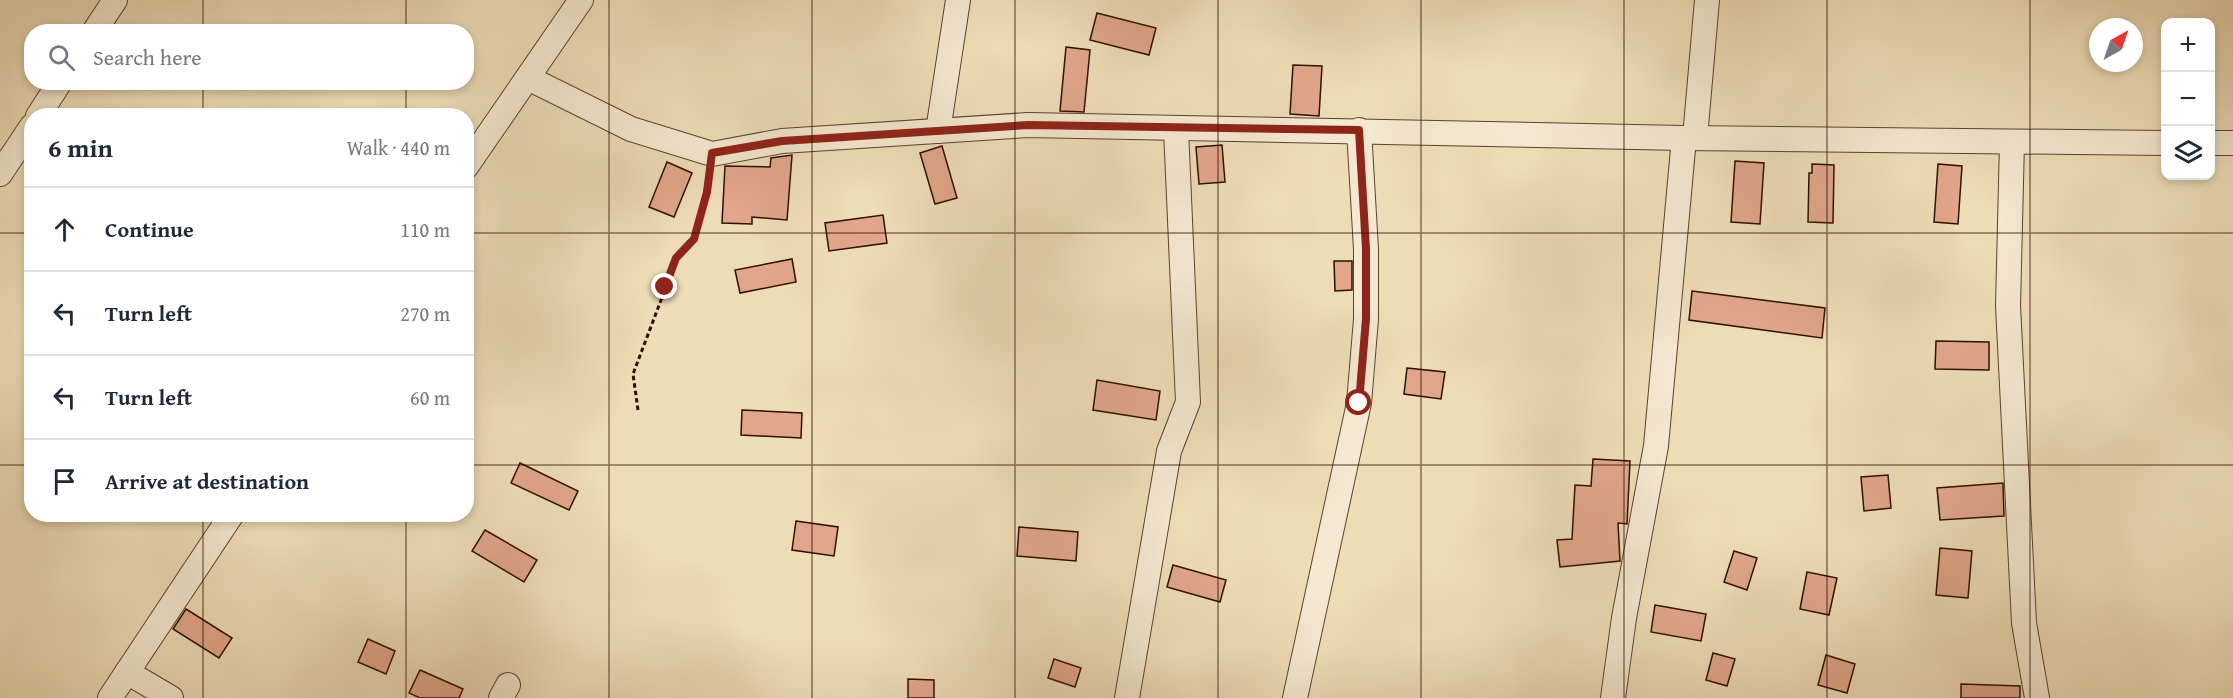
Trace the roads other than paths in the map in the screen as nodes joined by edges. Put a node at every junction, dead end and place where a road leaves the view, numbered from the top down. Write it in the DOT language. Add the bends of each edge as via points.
graph roads {
  1 [pos="115,0"];
  2 [pos="581,0"];
  3 [pos="958,0"];
  4 [pos="1707,0"];
  5 [pos="99,24"];
  6 [pos="528,78"];
  7 [pos="55,90"];
  8 [pos="44,108"];
  9 [pos="1176,129"];
  10 [pos="1359,130"];
  11 [pos="939,131"];
  12 [pos="24,138"];
  13 [pos="1689,138"];
  14 [pos="2012,142"];
  15 [pos="2161,143"];
  16 [pos="2215,143"];
  17 [pos="2233,143"];
  18 [pos="474,156"];
  19 [pos="0,174"];
  20 [pos="227,522"];
  21 [pos="127,672"];
  22 [pos="110,698"];
  23 [pos="171,698"];
  24 [pos="1127,698"];
  25 [pos="1295,698"];
  26 [pos="1613,698"];
  27 [pos="2037,698"];
  1 -- 5 [label="street"];
  2 -- 6 [label="street"];
  3 -- 11 [label="street"];
  4 -- 13 [label="street"];
  6 -- 11 [label="street" via="631,129 712,153 782,141"];
  6 -- 18 [label="street"];
  7 -- 8 [label="street"];
  9 -- 10 [label="street"];
  9 -- 11 [label="street" via="1028,125"];
  9 -- 24 [label="street" via="1188,402 1169,451"];
  10 -- 13 [label="street"];
  10 -- 25 [label="street" via="1366,295 1359,403"];
  12 -- 19 [label="street"];
  13 -- 14 [label="street"];
  13 -- 26 [label="street" via="1656,446"];
  14 -- 15 [label="street"];
  14 -- 27 [label="street" via="2008,306 2024,623"];
  16 -- 17 [label="street"];
  20 -- 21 [label="street"];
  21 -- 22 [label="street"];
  21 -- 23 [label="street"];
}
